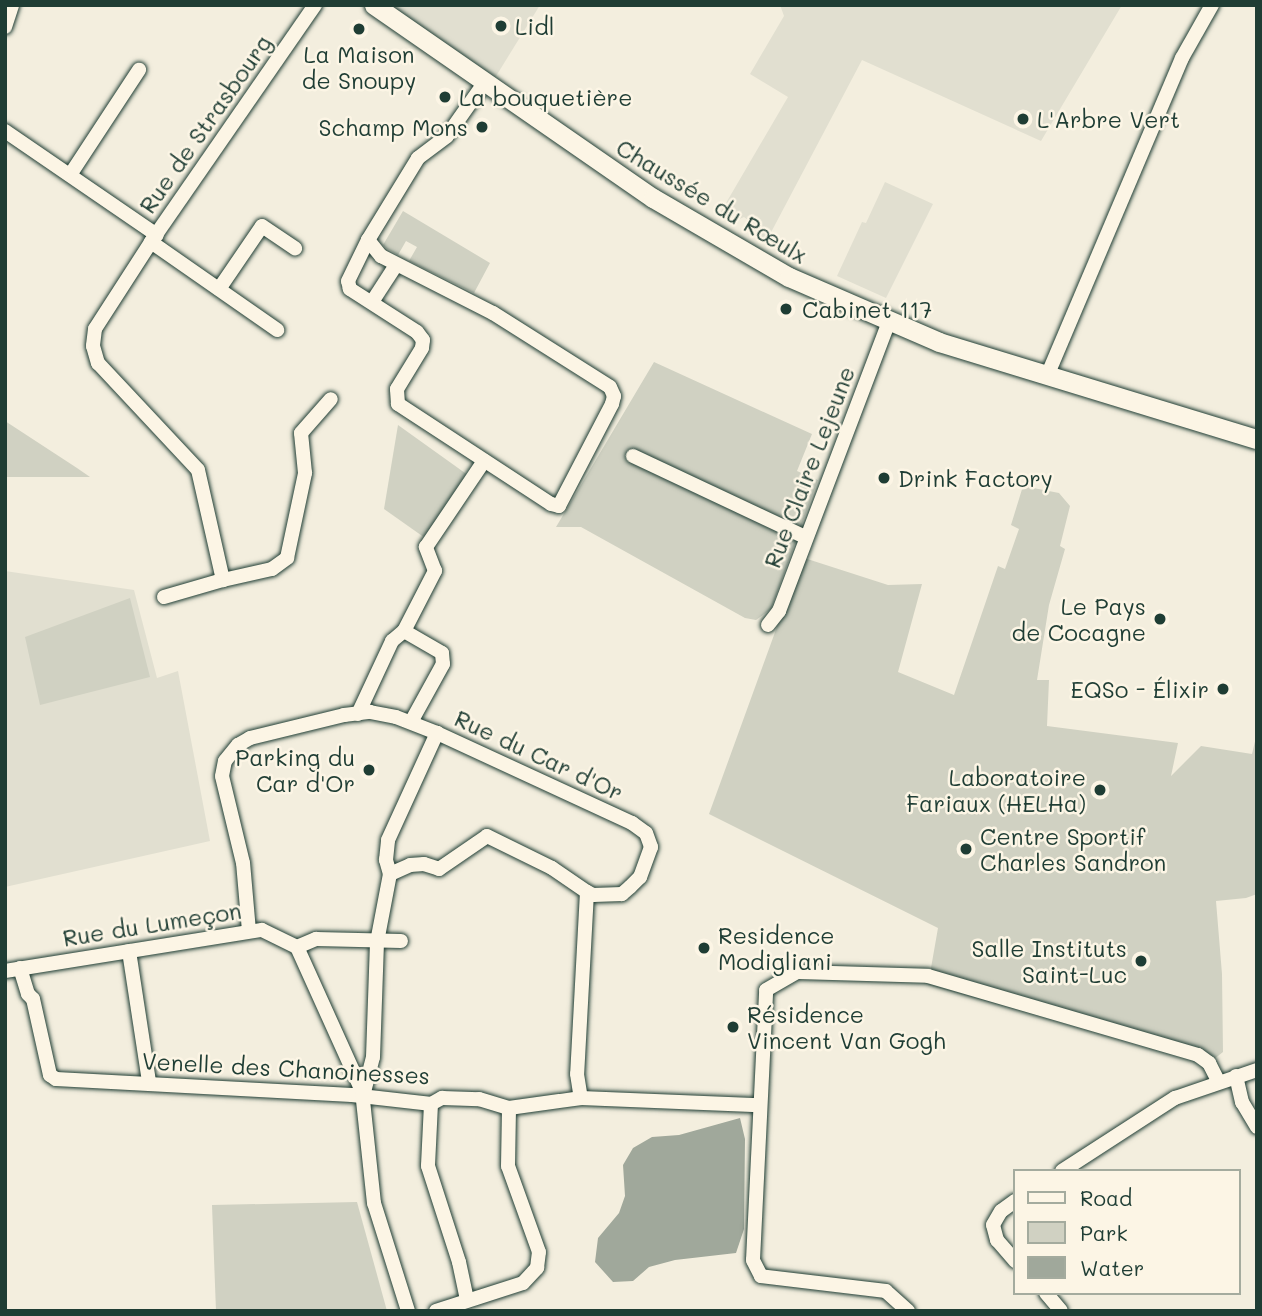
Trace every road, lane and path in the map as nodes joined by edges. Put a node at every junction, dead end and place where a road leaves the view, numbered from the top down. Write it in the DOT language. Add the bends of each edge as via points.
graph roads {
  1 [pos="12,5"];
  2 [pos="315,5"];
  3 [pos="374,5"];
  4 [pos="1212,5"];
  5 [pos="5,27"];
  6 [pos="139,70"];
  7 [pos="485,82"];
  8 [pos="5,131"];
  9 [pos="70,175"];
  10 [pos="154,239"];
  11 [pos="368,240"];
  12 [pos="295,248"];
  13 [pos="396,265"];
  14 [pos="219,289"];
  15 [pos="372,302"];
  16 [pos="889,322"];
  17 [pos="277,330"];
  18 [pos="1047,376"];
  19 [pos="331,399"];
  20 [pos="1257,439"];
  21 [pos="633,456"];
  22 [pos="484,461"];
  23 [pos="805,537"];
  24 [pos="223,580"];
  25 [pos="164,597"];
  26 [pos="768,625"];
  27 [pos="404,631"];
  28 [pos="358,714"];
  29 [pos="411,722"];
  30 [pos="437,733"];
  31 [pos="390,874"];
  32 [pos="587,892"];
  33 [pos="250,932"];
  34 [pos="377,942"];
  35 [pos="401,942"];
  36 [pos="297,947"];
  37 [pos="130,951"];
  38 [pos="12,970"];
  39 [pos="1257,1070"];
  40 [pos="1236,1076"];
  41 [pos="1217,1081"];
  42 [pos="149,1082"];
  43 [pos="363,1097"];
  44 [pos="581,1098"];
  45 [pos="431,1104"];
  46 [pos="760,1105"];
  47 [pos="509,1108"];
  48 [pos="1257,1127"];
  49 [pos="1065,1169"];
  50 [pos="1014,1202"];
  51 [pos="1014,1260"];
  52 [pos="1048,1295"];
  53 [pos="467,1299"];
  54 [pos="408,1311"];
  55 [pos="436,1311"];
  56 [pos="908,1311"];
  57 [pos="1061,1311"];
  1 -- 5 [label="street"];
  2 -- 10 [label="street, Rue de Strasbourg"];
  3 -- 7 [label="main road, Chaussée du Rœulx"];
  4 -- 18 [label="street" via="1182,58"];
  6 -- 9 [label="street"];
  7 -- 11 [label="street" via="447,136 418,158"];
  7 -- 16 [label="main road, Chaussée du Rœulx" via="713,235 789,277"];
  8 -- 9 [label="street, Rue de Strasbourg"];
  9 -- 10 [label="street, Rue de Strasbourg"];
  10 -- 14 [label="street, Rue de Strasbourg"];
  10 -- 24 [label="street, Rue de Strasbourg" via="95,329 94,354 198,470"];
  11 -- 13 [label="street" via="375,252"];
  11 -- 15 [label="street" via="348,281 350,289"];
  12 -- 14 [label="street" via="262,226"];
  13 -- 15 [label="street"];
  13 -- 22 [label="street" via="449,289 603,382 614,396 559,506"];
  14 -- 17 [label="street, Rue de Strasbourg"];
  15 -- 22 [label="street" via="421,335 422,348 397,389 398,404"];
  16 -- 18 [label="main road, Chaussée du Rœulx"];
  16 -- 23 [label="street, Rue Claire Lejeune"];
  18 -- 20 [label="main road, Chaussée du Rœulx"];
  19 -- 24 [label="street" via="301,433 304,473 287,558 272,569"];
  21 -- 23 [label="street"];
  22 -- 27 [label="street" via="426,547 435,571"];
  23 -- 26 [label="street, Rue Claire Lejeune" via="779,611"];
  24 -- 25 [label="street"];
  27 -- 28 [label="street" via="392,641"];
  27 -- 29 [label="street" via="442,653 443,664"];
  28 -- 29 [label="street, Rue du Car d'Or" via="370,712"];
  28 -- 33 [label="street, Rue du Car d'Or" via="250,738 225,761 222,776 243,863"];
  29 -- 30 [label="street, Rue du Car d'Or"];
  30 -- 31 [label="street" via="388,840"];
  30 -- 32 [label="street, Rue du Car d'Or" via="646,833 651,847 640,877 622,894"];
  31 -- 32 [label="street" via="411,865 439,869 487,836 552,868"];
  31 -- 34 [label="street"];
  32 -- 44 [label="street" via="577,1074"];
  33 -- 36 [label="street, Rue du Lumeçon" via="262,930"];
  33 -- 37 [label="street, Rue du Lumeçon"];
  34 -- 35 [label="street"];
  34 -- 36 [label="street" via="316,939"];
  34 -- 43 [label="street" via="373,1057"];
  36 -- 43 [label="street"];
  37 -- 38 [label="street, Rue du Lumeçon"];
  37 -- 42 [label="street"];
  38 -- 42 [label="street, Venelle des Chanoinesses" via="33,999 50,1075 75,1082"];
  39 -- 40 [label="street"];
  40 -- 41 [label="street"];
  40 -- 48 [label="street" via="1242,1102"];
  41 -- 46 [label="street" via="1209,1063 1198,1055 928,976 797,972 766,990"];
  41 -- 49 [label="street" via="1175,1098"];
  42 -- 43 [label="street, Venelle des Chanoinesses"];
  43 -- 45 [label="street, Venelle des Chanoinesses"];
  43 -- 54 [label="street" via="374,1203"];
  44 -- 46 [label="street, Venelle des Chanoinesses"];
  44 -- 47 [label="street, Venelle des Chanoinesses"];
  45 -- 47 [label="street, Venelle des Chanoinesses" via="442,1098 479,1099"];
  45 -- 53 [label="street" via="428,1166"];
  46 -- 56 [label="street" via="752,1260 761,1276 886,1291"];
  47 -- 53 [label="street" via="508,1166 539,1252 537,1268 523,1283"];
  50 -- 51 [label="street" via="993,1225 997,1240"];
  52 -- 57 [label="street"];
  53 -- 55 [label="street"];
}
